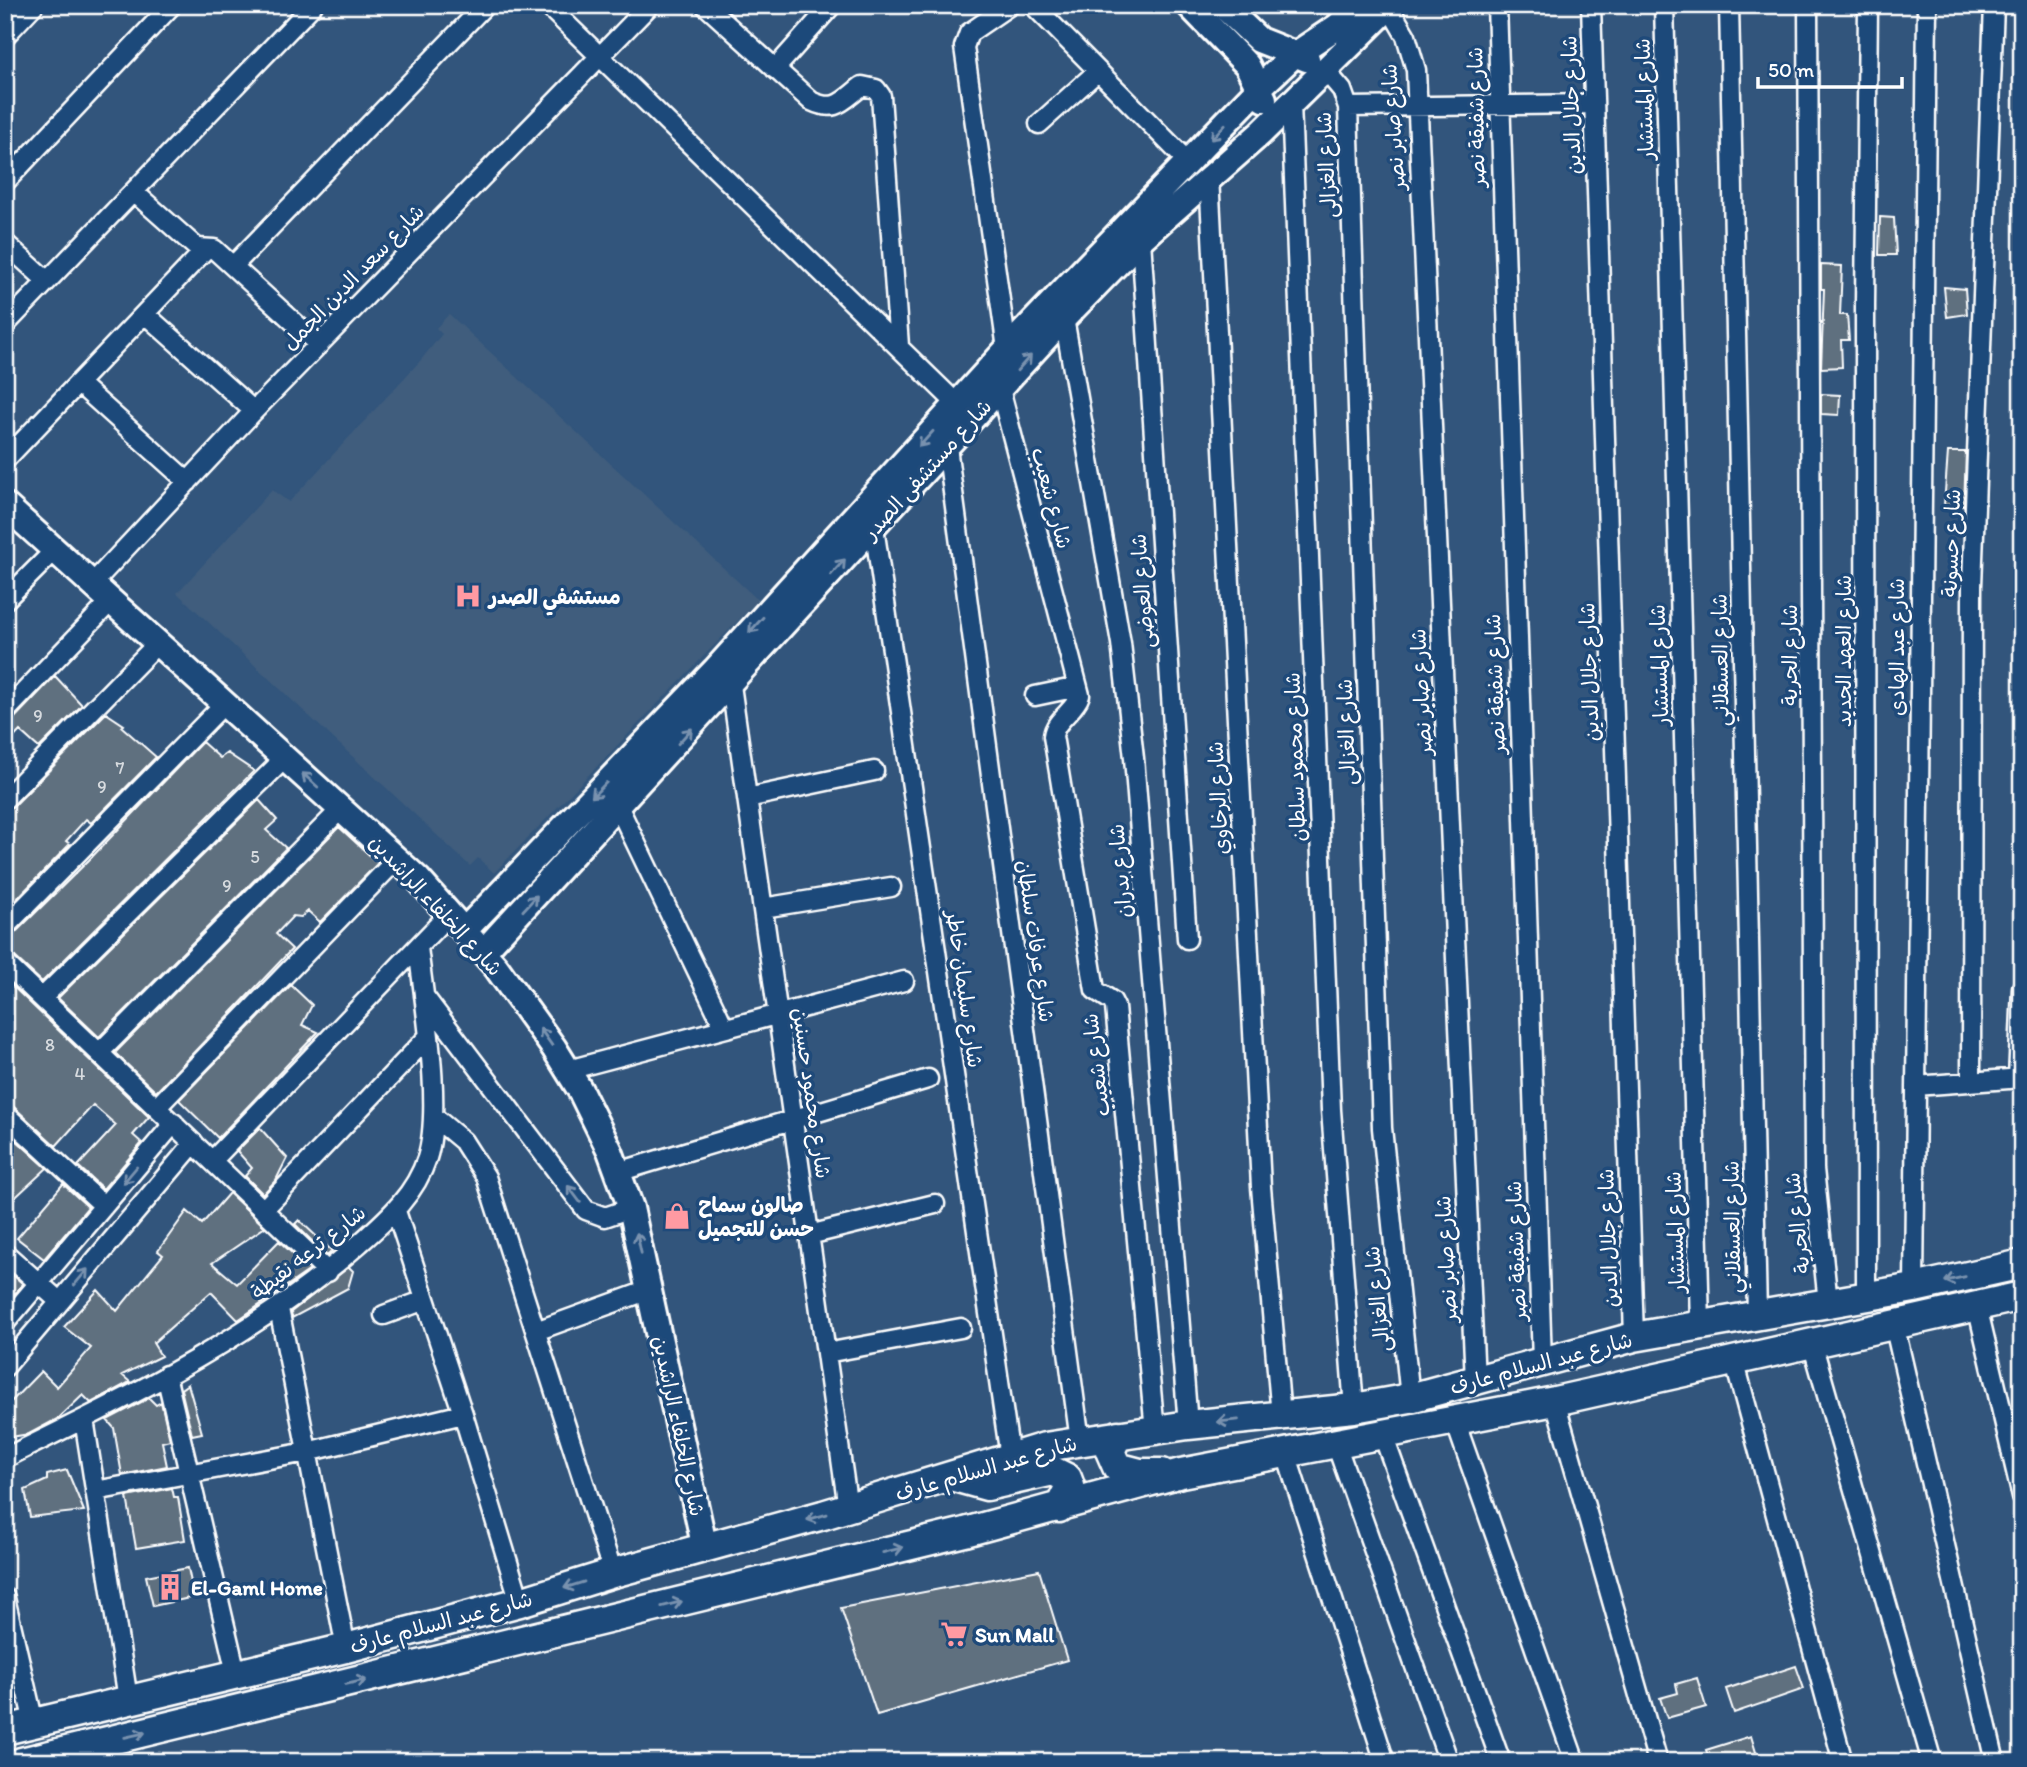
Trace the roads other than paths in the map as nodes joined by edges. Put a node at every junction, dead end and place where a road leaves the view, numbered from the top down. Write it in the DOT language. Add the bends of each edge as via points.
graph roads {
  1 [pos="34,5"];
  2 [pos="172,5"];
  3 [pos="313,5"];
  4 [pos="485,5"];
  5 [pos="547,5"];
  6 [pos="650,5"];
  7 [pos="705,5"];
  8 [pos="832,5"];
  9 [pos="1010,5"];
  10 [pos="1033,5"];
  11 [pos="1189,5"];
  12 [pos="1222,5"];
  13 [pos="1359,5"];
  14 [pos="1497,5"];
  15 [pos="1591,5"];
  16 [pos="1664,5"];
  17 [pos="1729,5"];
  18 [pos="1808,5"];
  19 [pos="1868,5"];
  20 [pos="1927,5"];
  21 [pos="1994,5"];
  22 [pos="1390,6"];
  23 [pos="5,36"];
  24 [pos="1242,42"];
  25 [pos="1335,43"];
  26 [pos="1293,55"];
  27 [pos="601,57"];
  28 [pos="775,69"];
  29 [pos="1325,70"];
  30 [pos="1098,71"];
  31 [pos="1260,87"];
  32 [pos="1594,104"];
  33 [pos="1242,106"];
  34 [pos="1348,107"];
  35 [pos="1498,107"];
  36 [pos="1417,108"];
  37 [pos="1277,117"];
  38 [pos="1039,124"];
  39 [pos="1199,170"];
  40 [pos="5,182"];
  41 [pos="135,193"];
  42 [pos="1141,239"];
  43 [pos="5,243"];
  44 [pos="205,250"];
  45 [pos="233,266"];
  46 [pos="47,281"];
  47 [pos="145,314"];
  48 [pos="1064,318"];
  49 [pos="5,325"];
  50 [pos="318,345"];
  51 [pos="899,346"];
  52 [pos="1007,349"];
  53 [pos="78,383"];
  54 [pos="1000,389"];
  55 [pos="957,404"];
  56 [pos="254,411"];
  57 [pos="947,447"];
  58 [pos="5,460"];
  59 [pos="188,482"];
  60 [pos="5,505"];
  61 [pos="874,527"];
  62 [pos="55,550"];
  63 [pos="92,584"];
  64 [pos="5,600"];
  65 [pos="111,601"];
  66 [pos="158,643"];
  67 [pos="731,685"];
  68 [pos="1078,687"];
  69 [pos="1035,696"];
  70 [pos="225,703"];
  71 [pos="5,712"];
  72 [pos="285,758"];
  73 [pos="874,771"];
  74 [pos="747,798"];
  75 [pos="5,799"];
  76 [pos="342,808"];
  77 [pos="619,808"];
  78 [pos="397,859"];
  79 [pos="891,887"];
  80 [pos="763,908"];
  81 [pos="457,922"];
  82 [pos="5,927"];
  83 [pos="1187,939"];
  84 [pos="418,947"];
  85 [pos="484,953"];
  86 [pos="5,963"];
  87 [pos="904,981"];
  88 [pos="2022,988"];
  89 [pos="424,996"];
  90 [pos="43,998"];
  91 [pos="778,1014"];
  92 [pos="724,1027"];
  93 [pos="427,1038"];
  94 [pos="99,1052"];
  95 [pos="568,1070"];
  96 [pos="2020,1078"];
  97 [pos="928,1079"];
  98 [pos="1971,1082"];
  99 [pos="1916,1086"];
  100 [pos="157,1107"];
  101 [pos="5,1114"];
  102 [pos="433,1116"];
  103 [pos="793,1119"];
  104 [pos="174,1123"];
  105 [pos="194,1143"];
  106 [pos="212,1160"];
  107 [pos="618,1172"];
  108 [pos="935,1204"];
  109 [pos="104,1206"];
  110 [pos="631,1208"];
  111 [pos="263,1210"];
  112 [pos="396,1211"];
  113 [pos="809,1235"];
  114 [pos="5,1253"];
  115 [pos="2022,1264"];
  116 [pos="328,1272"];
  117 [pos="39,1283"];
  118 [pos="1914,1288"];
  119 [pos="649,1290"];
  120 [pos="2022,1296"];
  121 [pos="1866,1297"];
  122 [pos="425,1300"];
  123 [pos="60,1302"];
  124 [pos="1828,1303"];
  125 [pos="1977,1306"];
  126 [pos="279,1308"];
  127 [pos="383,1315"];
  128 [pos="1757,1315"];
  129 [pos="5,1323"];
  130 [pos="1700,1324"];
  131 [pos="1894,1324"];
  132 [pos="961,1328"];
  133 [pos="536,1331"];
  134 [pos="1634,1337"];
  135 [pos="1812,1343"];
  136 [pos="826,1353"];
  137 [pos="1734,1360"];
  138 [pos="1542,1362"];
  139 [pos="5,1367"];
  140 [pos="166,1375"];
  141 [pos="1475,1381"];
  142 [pos="1410,1398"];
  143 [pos="1555,1401"];
  144 [pos="1354,1408"];
  145 [pos="463,1414"];
  146 [pos="1281,1416"];
  147 [pos="84,1419"];
  148 [pos="1455,1421"];
  149 [pos="1188,1425"];
  150 [pos="1155,1431"];
  151 [pos="1118,1435"];
  152 [pos="1383,1435"];
  153 [pos="1080,1441"];
  154 [pos="1336,1444"];
  155 [pos="307,1452"];
  156 [pos="1286,1454"];
  157 [pos="1010,1457"];
  158 [pos="5,1458"];
  159 [pos="192,1473"];
  160 [pos="1181,1473"];
  161 [pos="951,1476"];
  162 [pos="95,1491"];
  163 [pos="2022,1497"];
  164 [pos="848,1508"];
  165 [pos="1059,1508"];
  166 [pos="705,1549"];
  167 [pos="613,1573"];
  168 [pos="5,1598"];
  169 [pos="520,1602"];
  170 [pos="346,1648"];
  171 [pos="236,1673"];
  172 [pos="128,1699"];
  173 [pos="34,1723"];
  174 [pos="5,1730"];
  175 [pos="21,1762"];
  176 [pos="1385,1762"];
  177 [pos="1449,1762"];
  178 [pos="1501,1762"];
  179 [pos="1575,1762"];
  180 [pos="1658,1762"];
  181 [pos="1843,1762"];
  182 [pos="1932,1762"];
  183 [pos="1995,1762"];
  1 -- 23 [label="street"];
  2 -- 40 [label="street"];
  3 -- 41 [label="street"];
  4 -- 45 [label="street"];
  5 -- 27 [label="street"];
  6 -- 27 [label="street, شارع سعد الدين الجمل"];
  7 -- 28 [label="street"];
  8 -- 28 [label="street"];
  9 -- 52 [label="street" via="969,33 964,47"];
  10 -- 30 [label="street"];
  11 -- 24 [label="main road"];
  12 -- 24 [label="main road"];
  13 -- 25 [label="main road, شارع مستشفى الصدر"];
  14 -- 35 [label="street, شارع شفيقة نصر"];
  15 -- 32 [label="street, شارع جلال الدين"];
  16 -- 130 [label="street, شارع المستشار"];
  17 -- 128 [label="street, شارع العسقلاني"];
  18 -- 124 [label="street, شارع الحرية" via="1814,1169"];
  19 -- 121 [label="street, شارع العهد الجديد"];
  20 -- 99 [label="street, شارع عبد الهادى"];
  21 -- 98 [label="street, شارع حسونة" via="1972,586"];
  22 -- 25 [label="main road, شارع مستشفى الصدر"];
  22 -- 36 [label="street, شارع صابر نصر" via="1406,36 1416,70"];
  24 -- 26 [label="main road"];
  24 -- 31 [label="main road"];
  25 -- 26 [label="main road, شارع مستشفى الصدر"];
  25 -- 29 [label="main road, شارع مستشفى الصدر"];
  26 -- 29 [label="main road"];
  26 -- 31 [label="main road, شارع مستشفى الصدر"];
  27 -- 50 [label="street, شارع سعد الدين الجمل"];
  27 -- 51 [label="street"];
  28 -- 51 [label="street" via="811,101 827,108 862,86 876,89 881,96"];
  29 -- 34 [label="street, شارع الغزالى" via="1342,90"];
  29 -- 37 [label="main road, شارع مستشفى الصدر"];
  30 -- 38 [label="street"];
  30 -- 39 [label="street"];
  31 -- 33 [label="main road, شارع مستشفى الصدر"];
  31 -- 37 [label="main road"];
  32 -- 35 [label="street"];
  32 -- 134 [label="street, شارع جلال الدين"];
  33 -- 37 [label="main road"];
  33 -- 39 [label="main road, شارع مستشفى الصدر, one-way"];
  34 -- 36 [label="street"];
  34 -- 142 [label="street, شارع الغزالى" via="1382,1128"];
  35 -- 36 [label="street"];
  35 -- 138 [label="street, شارع شفيقة نصر"];
  36 -- 141 [label="street, شارع صابر نصر"];
  37 -- 39 [label="main road, شارع مستشفى الصدر"];
  37 -- 144 [label="street, شارع محمود سلطان" via="1331,1110"];
  39 -- 42 [label="main road, شارع مستشفى الصدر"];
  39 -- 52 [label="main road, شارع مستشفى الصدر"];
  39 -- 146 [label="street, شارع الرخاوي" via="1261,1187"];
  41 -- 44 [label="street" via="197,248"];
  41 -- 46 [label="street"];
  42 -- 48 [label="main road, شارع مستشفى الصدر"];
  42 -- 83 [label="street, شارع العوضى"];
  43 -- 46 [label="street"];
  44 -- 45 [label="street" via="214,249"];
  44 -- 47 [label="street"];
  45 -- 50 [label="street"];
  46 -- 49 [label="street"];
  47 -- 53 [label="street"];
  47 -- 56 [label="street"];
  54 -- 48 [label="main road, شارع مستشفى الصدر, one-way"];
  48 -- 149 [label="street, شارع بدران" via="1121,643 1131,732"];
  50 -- 56 [label="street, شارع سعد الدين الجمل"];
  51 -- 55 [label="street"];
  52 -- 55 [label="main road, شارع مستشفى الصدر"];
  53 -- 58 [label="street"];
  53 -- 59 [label="street"];
  54 -- 57 [label="main road, شارع مستشفى الصدر"];
  54 -- 68 [label="street, شارع شعيب"];
  55 -- 81 [label="main road, شارع مستشفى الصدر, one-way" via="715,670"];
  56 -- 59 [label="street, شارع سعد الدين الجمل"];
  57 -- 61 [label="main road, شارع مستشفى الصدر"];
  57 -- 153 [label="street, شارع عرفات سلطان"];
  59 -- 63 [label="street, شارع سعد الدين الجمل"];
  60 -- 62 [label="main road, شارع الخلفاء الراشدين"];
  67 -- 61 [label="main road, شارع مستشفى الصدر, one-way"];
  61 -- 157 [label="street, شارع سليمان خاطر"];
  62 -- 63 [label="main road, شارع الخلفاء الراشدين"];
  62 -- 64 [label="street"];
  63 -- 65 [label="main road, شارع الخلفاء الراشدين"];
  65 -- 66 [label="main road, شارع الخلفاء الراشدين"];
  65 -- 71 [label="street"];
  66 -- 70 [label="main road, شارع الخلفاء الراشدين"];
  66 -- 75 [label="street"];
  67 -- 74 [label="street, شارع محمود حسنين"];
  77 -- 67 [label="main road, شارع مستشفى الصدر, one-way"];
  68 -- 69 [label="street"];
  68 -- 150 [label="street, شارع شعيب" via="1079,700 1053,736 1095,990 1115,1007"];
  70 -- 72 [label="main road, شارع الخلفاء الراشدين"];
  70 -- 82 [label="street"];
  76 -- 72 [label="main road, شارع الخلفاء الراشدين, one-way"];
  72 -- 90 [label="street"];
  73 -- 74 [label="street"];
  74 -- 80 [label="street, شارع محمود حسنين"];
  76 -- 78 [label="main road, شارع الخلفاء الراشدين"];
  76 -- 94 [label="street"];
  85 -- 77 [label="main road, شارع مستشفى الصدر, one-way"];
  77 -- 92 [label="street"];
  78 -- 81 [label="main road, شارع الخلفاء الراشدين"];
  78 -- 100 [label="street"];
  79 -- 80 [label="street"];
  80 -- 91 [label="street, شارع محمود حسنين"];
  81 -- 84 [label="street"];
  81 -- 85 [label="main road, شارع الخلفاء الراشدين"];
  84 -- 89 [label="street, شارع ترعه نقيطة"];
  84 -- 106 [label="street"];
  95 -- 85 [label="main road, شارع الخلفاء الراشدين, one-way"];
  86 -- 90 [label="street"];
  87 -- 91 [label="street"];
  88 -- 96 [label="street"];
  89 -- 93 [label="street, شارع ترعه نقيطة"];
  110 -- 89 [label="street, one-way" via="605,1217 586,1210"];
  90 -- 94 [label="street"];
  91 -- 92 [label="street"];
  91 -- 103 [label="street, شارع محمود حسنين"];
  92 -- 95 [label="street"];
  93 -- 102 [label="street, شارع ترعه نقيطة"];
  93 -- 111 [label="street"];
  94 -- 100 [label="street"];
  95 -- 107 [label="main road, شارع الخلفاء الراشدين"];
  96 -- 98 [label="street"];
  97 -- 103 [label="street"];
  98 -- 99 [label="street"];
  99 -- 118 [label="street, شارع عبد الهادى"];
  100 -- 104 [label="street"];
  101 -- 109 [label="street"];
  102 -- 112 [label="street, شارع ترعه نقيطة" via="420,1177"];
  102 -- 133 [label="street" via="463,1141 486,1177"];
  103 -- 107 [label="street"];
  103 -- 113 [label="street, شارع محمود حسنين"];
  104 -- 105 [label="street"];
  104 -- 109 [label="street, one-way"];
  105 -- 106 [label="street"];
  123 -- 105 [label="street, one-way"];
  106 -- 111 [label="street"];
  107 -- 110 [label="main road, شارع الخلفاء الراشدين"];
  108 -- 113 [label="street"];
  109 -- 117 [label="street"];
  119 -- 110 [label="main road, شارع الخلفاء الراشدين, one-way"];
  111 -- 116 [label="street"];
  112 -- 116 [label="street, شارع ترعه نقيطة"];
  112 -- 122 [label="street"];
  113 -- 136 [label="street, شارع محمود حسنين"];
  114 -- 117 [label="street"];
  115 -- 118 [label="main road, شارع عبد السلام عارف, one-way"];
  116 -- 126 [label="street, شارع ترعه نقيطة"];
  117 -- 123 [label="street"];
  117 -- 129 [label="street"];
  118 -- 121 [label="main road, شارع عبد السلام عارف"];
  119 -- 133 [label="street"];
  119 -- 166 [label="main road, شارع الخلفاء الراشدين"];
  120 -- 125 [label="main road, شارع عبد السلام عارف"];
  121 -- 124 [label="main road, شارع عبد السلام عارف"];
  122 -- 127 [label="street"];
  122 -- 145 [label="street"];
  123 -- 139 [label="street"];
  124 -- 128 [label="main road, شارع عبد السلام عارف"];
  125 -- 131 [label="main road, شارع عبد السلام عارف"];
  125 -- 163 [label="street"];
  126 -- 140 [label="street, شارع ترعه نقيطة"];
  126 -- 155 [label="street"];
  128 -- 130 [label="main road, شارع عبد السلام عارف"];
  130 -- 134 [label="main road, شارع عبد السلام عارف"];
  131 -- 135 [label="main road, شارع عبد السلام عارف"];
  131 -- 183 [label="street"];
  132 -- 136 [label="street"];
  133 -- 167 [label="street"];
  134 -- 138 [label="main road, شارع عبد السلام عارف"];
  135 -- 137 [label="main road, شارع عبد السلام عارف"];
  135 -- 182 [label="street"];
  136 -- 164 [label="street, شارع محمود حسنين"];
  137 -- 143 [label="main road, شارع عبد السلام عارف"];
  137 -- 181 [label="street"];
  138 -- 141 [label="main road, شارع عبد السلام عارف"];
  140 -- 147 [label="street, شارع ترعه نقيطة"];
  140 -- 159 [label="street"];
  141 -- 142 [label="main road, شارع عبد السلام عارف"];
  142 -- 144 [label="main road, شارع عبد السلام عارف"];
  143 -- 148 [label="main road, شارع عبد السلام عارف"];
  143 -- 180 [label="street"];
  144 -- 146 [label="main road, شارع عبد السلام عارف"];
  145 -- 155 [label="street"];
  145 -- 169 [label="street"];
  146 -- 149 [label="main road, شارع عبد السلام عارف, one-way"];
  147 -- 158 [label="street, شارع ترعه نقيطة"];
  147 -- 162 [label="street"];
  148 -- 152 [label="main road, شارع عبد السلام عارف"];
  148 -- 179 [label="street"];
  149 -- 150 [label="main road, شارع عبد السلام عارف"];
  150 -- 151 [label="main road, شارع عبد السلام عارف"];
  151 -- 153 [label="main road, شارع عبد السلام عارف"];
  151 -- 160 [label="main road" via="1110,1451 1117,1466 1140,1473"];
  152 -- 154 [label="main road, شارع عبد السلام عارف"];
  152 -- 178 [label="street"];
  153 -- 157 [label="main road, شارع عبد السلام عارف"];
  154 -- 156 [label="main road, شارع عبد السلام عارف"];
  154 -- 177 [label="street"];
  155 -- 159 [label="street"];
  155 -- 170 [label="street"];
  156 -- 160 [label="main road, شارع عبد السلام عارف"];
  156 -- 176 [label="street"];
  157 -- 161 [label="main road, شارع عبد السلام عارف"];
  159 -- 162 [label="street"];
  159 -- 171 [label="street"];
  160 -- 165 [label="main road, شارع عبد السلام عارف"];
  161 -- 164 [label="main road, شارع عبد السلام عارف"];
  161 -- 165 [label="main road" via="986,1486 1045,1472 1061,1473 1070,1486"];
  162 -- 172 [label="street"];
  164 -- 166 [label="main road, شارع عبد السلام عارف, one-way"];
  175 -- 165 [label="main road, شارع عبد السلام عارف, one-way"];
  166 -- 167 [label="main road, شارع عبد السلام عارف"];
  167 -- 169 [label="main road, شارع عبد السلام عارف, one-way"];
  168 -- 173 [label="street"];
  169 -- 170 [label="main road, شارع عبد السلام عارف"];
  170 -- 171 [label="main road, شارع عبد السلام عارف"];
  171 -- 172 [label="main road, شارع عبد السلام عارف"];
  172 -- 173 [label="main road, شارع عبد السلام عارف"];
  173 -- 174 [label="main road, شارع عبد السلام عارف"];
}
